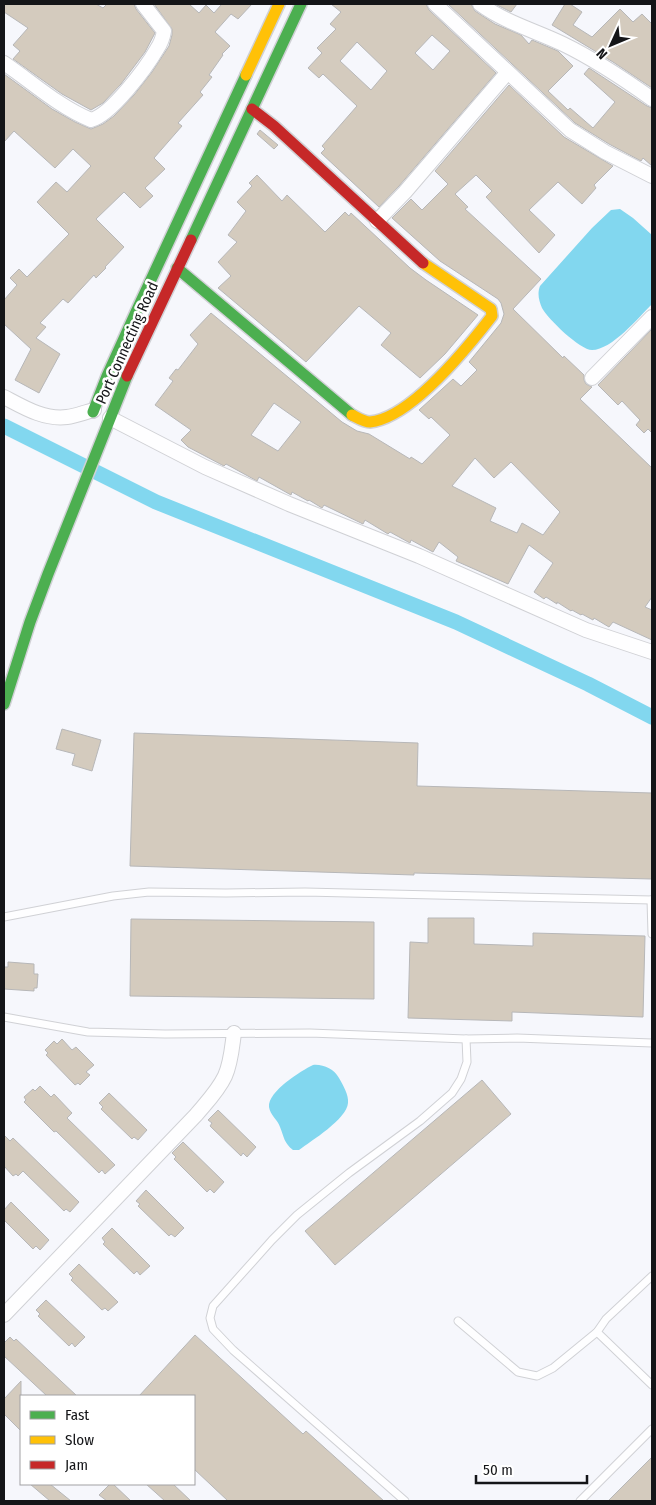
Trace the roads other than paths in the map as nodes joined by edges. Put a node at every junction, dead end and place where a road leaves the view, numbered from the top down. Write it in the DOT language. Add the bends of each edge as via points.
graph roads {
  1 [pos="143,4"];
  2 [pos="264,4"];
  3 [pos="301,4"];
  4 [pos="435,4"];
  5 [pos="480,4"];
  6 [pos="277,9"];
  7 [pos="4,63"];
  8 [pos="507,73"];
  9 [pos="652,99"];
  10 [pos="252,109"];
  11 [pos="652,176"];
  12 [pos="377,221"];
  13 [pos="177,268"];
  14 [pos="146,291"];
  15 [pos="163,298"];
  16 [pos="652,317"];
  17 [pos="592,378"];
  18 [pos="4,397"];
  19 [pos="92,414"];
  20 [pos="110,418"];
  21 [pos="652,652"];
  22 [pos="4,704"];
  23 [pos="652,900"];
  24 [pos="4,917"];
  25 [pos="652,934"];
  26 [pos="4,1017"];
  27 [pos="234,1033"];
  28 [pos="466,1039"];
  29 [pos="652,1043"];
  30 [pos="652,1276"];
  31 [pos="4,1314"];
  32 [pos="458,1321"];
  33 [pos="597,1332"];
  34 [pos="652,1385"];
  35 [pos="652,1429"];
  36 [pos="406,1501"];
  37 [pos="580,1501"];
  1 -- 7 [label="street" via="164,31 162,39 128,88 96,119 71,111"];
  2 -- 6 [label="street"];
  3 -- 10 [label="main road, Port Connecting Road"];
  4 -- 8 [label="street"];
  5 -- 9 [label="street" via="594,61"];
  6 -- 14 [label="main road, Port Connecting Road"];
  8 -- 11 [label="street" via="570,130"];
  8 -- 12 [label="street"];
  10 -- 12 [label="main road"];
  10 -- 13 [label="main road, Port Connecting Road"];
  12 -- 13 [label="main road" via="433,271 492,309 492,316 430,386 382,419 368,422 357,418"];
  13 -- 15 [label="main road, Port Connecting Road"];
  14 -- 15 [label="main road"];
  14 -- 19 [label="main road, Port Connecting Road"];
  15 -- 20 [label="main road, Port Connecting Road"];
  16 -- 17 [label="street"];
  18 -- 19 [label="street" via="52,417"];
  20 -- 21 [label="street" via="205,467 289,504 419,556 586,630"];
  20 -- 22 [label="main road, Port Connecting Road" via="30,622"];
  23 -- 24 [label="lane" via="149,892"];
  23 -- 25 [label="lane"];
  26 -- 27 [label="lane" via="88,1032"];
  27 -- 28 [label="lane"];
  27 -- 31 [label="street" via="225,1075 213,1095"];
  28 -- 29 [label="lane"];
  28 -- 36 [label="lane" via="467,1062 452,1092 420,1121 297,1216 219,1298 210,1318 213,1329 233,1350"];
  30 -- 33 [label="lane" via="606,1319"];
  32 -- 33 [label="lane" via="518,1372 537,1376 553,1368"];
  33 -- 34 [label="lane"];
  35 -- 37 [label="lane"];
}
